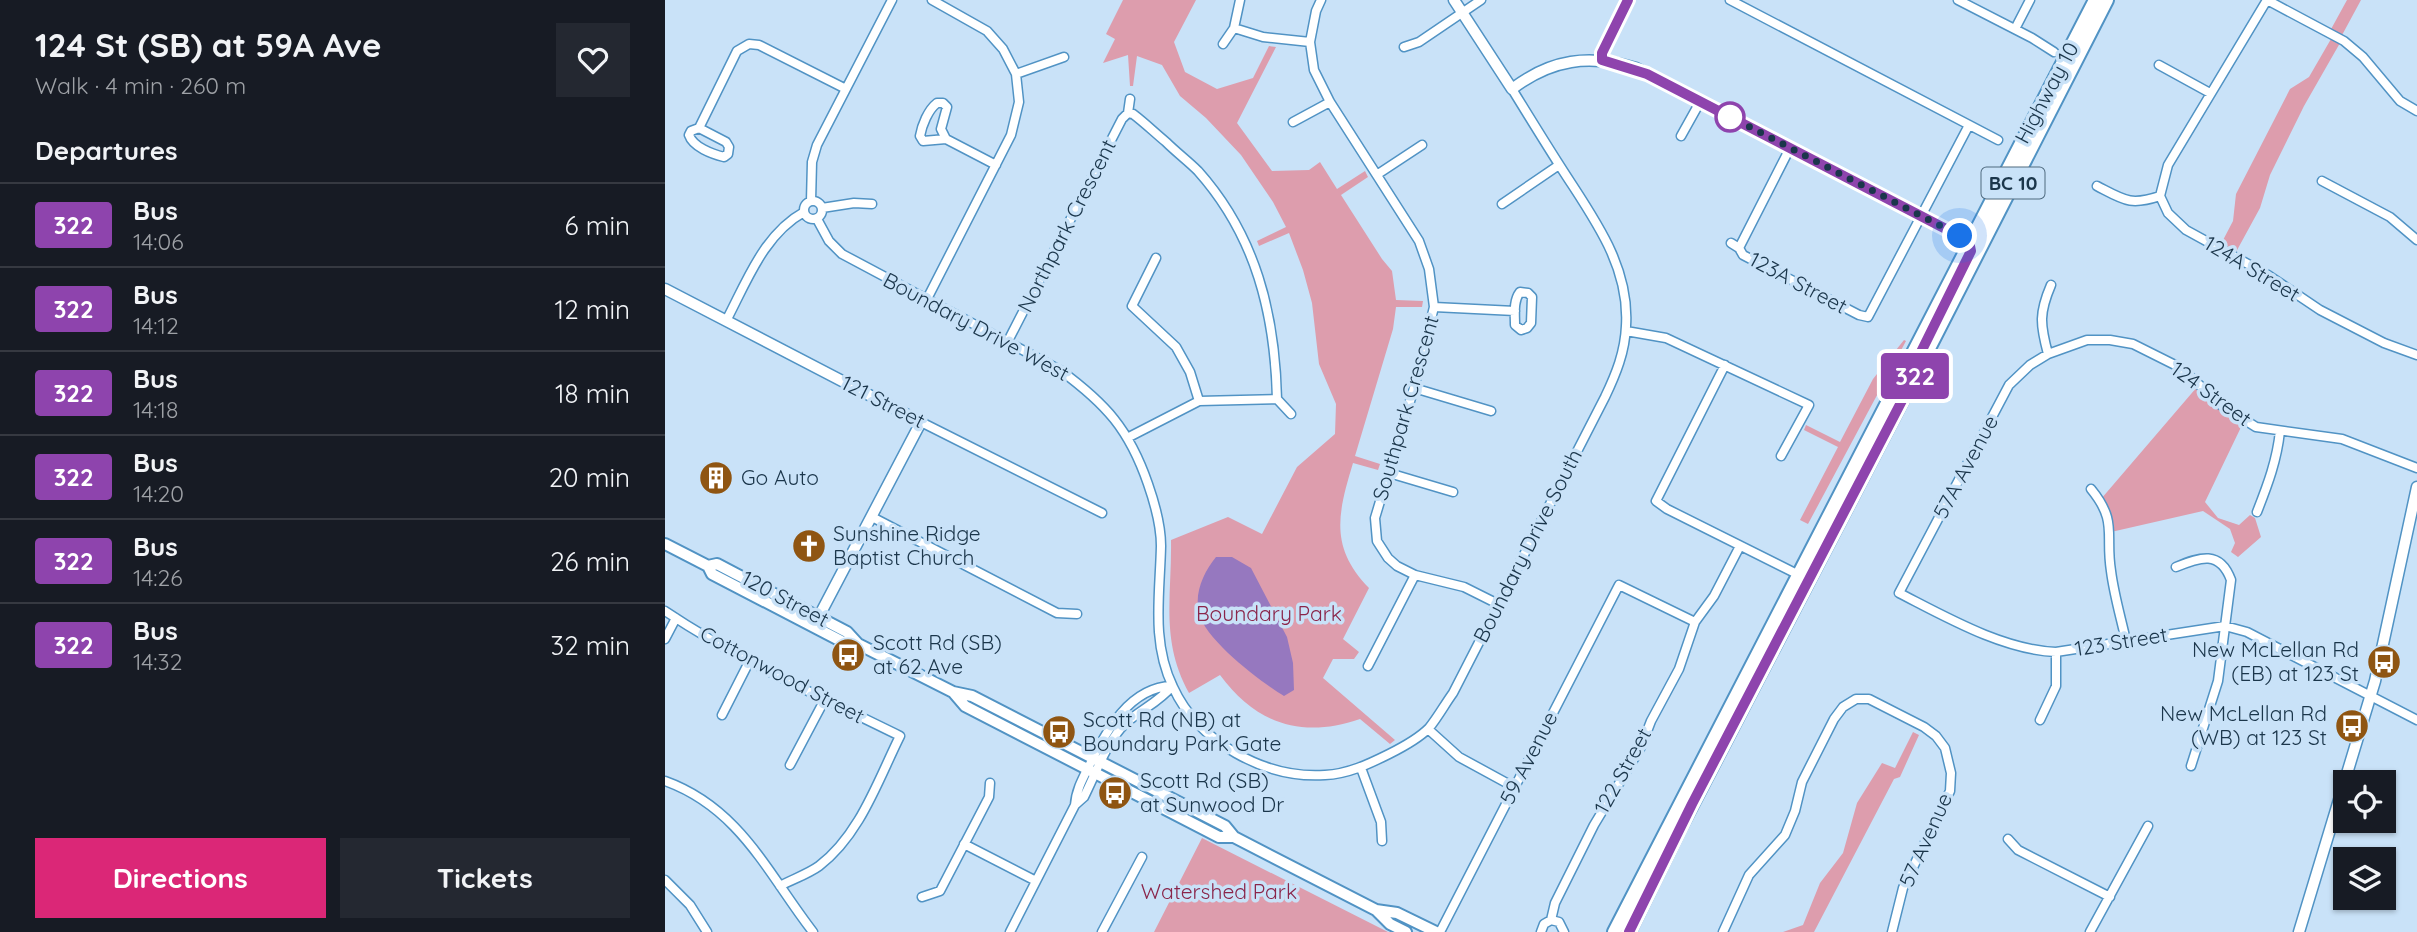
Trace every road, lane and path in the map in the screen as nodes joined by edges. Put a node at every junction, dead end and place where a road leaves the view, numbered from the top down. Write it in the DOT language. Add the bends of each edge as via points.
graph roads {
  1 [pos="892,0"];
  2 [pos="932,0"];
  3 [pos="1240,0"];
  4 [pos="1321,0"];
  5 [pos="1454,0"];
  6 [pos="1481,0"];
  7 [pos="1628,0"];
  8 [pos="1730,0"];
  9 [pos="1958,0"];
  10 [pos="2029,0"];
  11 [pos="2095,0"];
  12 [pos="2107,0"];
  13 [pos="2267,0"];
  14 [pos="1464,13"];
  15 [pos="1234,28"];
  16 [pos="2015,29"];
  17 [pos="1310,41"];
  18 [pos="1223,44"];
  19 [pos="1404,47"];
  20 [pos="2054,52"];
  21 [pos="1064,57"];
  22 [pos="1602,60"];
  23 [pos="2159,65"];
  24 [pos="1016,74"];
  25 [pos="846,89"];
  26 [pos="1511,89"];
  27 [pos="2210,93"];
  28 [pos="1130,99"];
  29 [pos="1330,102"];
  30 [pos="1700,102"];
  31 [pos="2417,111"];
  32 [pos="1128,113"];
  33 [pos="1293,122"];
  34 [pos="1969,125"];
  35 [pos="699,128"];
  36 [pos="1681,136"];
  37 [pos="946,139"];
  38 [pos="1998,140"];
  39 [pos="1422,145"];
  40 [pos="1790,148"];
  41 [pos="996,165"];
  42 [pos="1559,165"];
  43 [pos="1378,174"];
  44 [pos="2322,181"];
  45 [pos="2097,186"];
  46 [pos="2160,196"];
  47 [pos="811,201"];
  48 [pos="872,204"];
  49 [pos="1502,204"];
  50 [pos="822,208"];
  51 [pos="804,212"];
  52 [pos="1920,216"];
  53 [pos="817,219"];
  54 [pos="2417,240"];
  55 [pos="1969,241"];
  56 [pos="1156,258"];
  57 [pos="2052,285"];
  58 [pos="665,289"];
  59 [pos="927,299"];
  60 [pos="1434,307"];
  61 [pos="1515,311"];
  62 [pos="726,321"];
  63 [pos="1626,331"];
  64 [pos="1008,341"];
  65 [pos="2047,354"];
  66 [pos="2417,355"];
  67 [pos="1725,365"];
  68 [pos="1920,366"];
  69 [pos="1414,388"];
  70 [pos="1277,399"];
  71 [pos="1199,401"];
  72 [pos="1491,411"];
  73 [pos="1291,414"];
  74 [pos="921,422"];
  75 [pos="2280,431"];
  76 [pos="1129,437"];
  77 [pos="1781,456"];
  78 [pos="2417,468"];
  79 [pos="1389,473"];
  80 [pos="2417,487"];
  81 [pos="2091,489"];
  82 [pos="1453,492"];
  83 [pos="2257,512"];
  84 [pos="1102,513"];
  85 [pos="872,517"];
  86 [pos="665,544"];
  87 [pos="1740,546"];
  88 [pos="2176,567"];
  89 [pos="1415,575"];
  90 [pos="1799,575"];
  91 [pos="1899,593"];
  92 [pos="1498,604"];
  93 [pos="665,611"];
  94 [pos="1077,614"];
  95 [pos="676,618"];
  96 [pos="816,621"];
  97 [pos="1695,622"];
  98 [pos="2225,626"];
  99 [pos="665,639"];
  100 [pos="2126,641"];
  101 [pos="2056,652"];
  102 [pos="750,660"];
  103 [pos="1369,666"];
  104 [pos="1172,687"];
  105 [pos="2370,697"];
  106 [pos="825,699"];
  107 [pos="722,715"];
  108 [pos="2040,720"];
  109 [pos="2417,720"];
  110 [pos="1428,729"];
  111 [pos="790,765"];
  112 [pos="1094,766"];
  113 [pos="2190,766"];
  114 [pos="1361,768"];
  115 [pos="665,781"];
  116 [pos="990,783"];
  117 [pos="1514,787"];
  118 [pos="2148,826"];
  119 [pos="2008,839"];
  120 [pos="1382,841"];
  121 [pos="964,844"];
  122 [pos="1142,857"];
  123 [pos="665,880"];
  124 [pos="1036,881"];
  125 [pos="780,886"];
  126 [pos="922,897"];
  127 [pos="2109,897"];
  128 [pos="1376,910"];
  129 [pos="1551,920"];
  130 [pos="707,932"];
  131 [pos="813,932"];
  132 [pos="1010,932"];
  133 [pos="1102,932"];
  134 [pos="1406,932"];
  135 [pos="1438,932"];
  136 [pos="1541,932"];
  137 [pos="1564,932"];
  138 [pos="1614,932"];
  139 [pos="1629,932"];
  140 [pos="1723,932"];
  141 [pos="1892,932"];
  142 [pos="2090,932"];
  143 [pos="2299,932"];
  1 -- 25 [label="street"];
  2 -- 24 [label="street" via="987,31"];
  3 -- 15 [label="street"];
  4 -- 17 [label="street, Southpark Crescent"];
  5 -- 14 [label="street"];
  6 -- 14 [label="street"];
  7 -- 22 [label="street"];
  8 -- 34 [label="street"];
  9 -- 16 [label="street"];
  10 -- 16 [label="street"];
  11 -- 55 [label="highway, Highway 10 / BC 10"];
  12 -- 68 [label="highway, Highway 10 / BC 10"];
  13 -- 27 [label="street"];
  13 -- 31 [label="street" via="2344,41 2400,101"];
  14 -- 19 [label="street"];
  14 -- 26 [label="street"];
  15 -- 17 [label="street" via="1263,37"];
  15 -- 18 [label="street"];
  16 -- 20 [label="street"];
  17 -- 29 [label="street, Southpark Crescent" via="1314,70"];
  21 -- 24 [label="street"];
  22 -- 26 [label="street" via="1562,62"];
  22 -- 30 [label="street" via="1636,68"];
  23 -- 27 [label="street"];
  24 -- 41 [label="street" via="1017,116"];
  25 -- 35 [label="street" via="749,44 737,51"];
  25 -- 47 [label="street" via="817,145"];
  26 -- 42 [label="street, Boundary Drive South"];
  27 -- 46 [label="street" via="2168,165"];
  28 -- 32 [label="street, Northpark Crescent"];
  29 -- 33 [label="street"];
  29 -- 43 [label="street, Southpark Crescent"];
  30 -- 36 [label="street"];
  30 -- 40 [label="street"];
  32 -- 64 [label="street, Northpark Crescent"];
  32 -- 70 [label="street" via="1197,170 1242,235 1257,268 1273,333"];
  34 -- 38 [label="street"];
  34 -- 52 [label="street"];
  35 -- 35 [label="street" via="728,145 728,154 721,156 691,141 689,132"];
  37 -- 37 [label="street" via="941,129 947,107 937,103 920,136 926,142"];
  37 -- 41 [label="street"];
  39 -- 43 [label="street"];
  40 -- 52 [label="street"];
  40 -- 52 [label="street, 123A Street" via="1735,245 1742,255 1861,318"];
  41 -- 59 [label="street"];
  42 -- 49 [label="street"];
  42 -- 63 [label="street, Boundary Drive South" via="1613,253 1624,295"];
  43 -- 60 [label="street, Southpark Crescent" via="1419,241 1429,269"];
  44 -- 54 [label="street" via="2390,217"];
  45 -- 46 [label="street" via="2124,200 2142,202"];
  46 -- 66 [label="street, 124A Street" via="2168,213 2186,230 2320,310"];
  47 -- 50 [label="street"];
  47 -- 51 [label="street"];
  48 -- 50 [label="street"];
  50 -- 53 [label="street"];
  51 -- 53 [label="street"];
  51 -- 62 [label="street" via="770,239"];
  52 -- 55 [label="street"];
  53 -- 59 [label="street, Boundary Drive West" via="842,254"];
  55 -- 68 [label="highway" via="1970,256 1920,354"];
  55 -- 90 [label="highway, Highway 10 / BC 10"];
  56 -- 71 [label="street" via="1132,306 1176,347"];
  57 -- 65 [label="street" via="2043,304 2041,324"];
  58 -- 62 [label="street, 121 Street"];
  59 -- 64 [label="street, Boundary Drive West"];
  60 -- 61 [label="street"];
  60 -- 69 [label="street, Southpark Crescent"];
  62 -- 74 [label="street, 121 Street"];
  63 -- 67 [label="street" via="1666,338"];
  63 -- 92 [label="street, Boundary Drive South" via="1620,364 1605,397"];
  64 -- 76 [label="street, Boundary Drive West" via="1086,389"];
  65 -- 75 [label="street, 124 Street" via="2087,340 2133,344 2181,368 2221,405 2256,427"];
  65 -- 91 [label="street, 57A Avenue" via="2009,385"];
  67 -- 77 [label="street" via="1808,405"];
  67 -- 87 [label="street" via="1656,500"];
  68 -- 139 [label="highway, Highway 10 / BC 10"];
  69 -- 72 [label="street"];
  69 -- 79 [label="street, Southpark Crescent"];
  70 -- 71 [label="street"];
  70 -- 73 [label="street"];
  71 -- 76 [label="street"];
  74 -- 84 [label="street, 121 Street"];
  74 -- 85 [label="street"];
  75 -- 78 [label="street, 124 Street" via="2342,439"];
  75 -- 83 [label="street" via="2272,475"];
  76 -- 104 [label="street, Boundary Drive West" via="1156,509 1161,543 1158,631"];
  79 -- 82 [label="street"];
  79 -- 89 [label="street, Southpark Crescent" via="1375,518 1377,541 1388,558"];
  80 -- 105 [label="street"];
  81 -- 100 [label="street" via="2104,505 2109,522 2111,570"];
  85 -- 94 [label="street" via="1057,613"];
  85 -- 96 [label="street"];
  86 -- 96 [label="main road, 120 Street" via="708,566 717,564"];
  87 -- 90 [label="street"];
  87 -- 97 [label="street, 122 Street"];
  88 -- 98 [label="street" via="2213,558 2226,566 2231,580"];
  89 -- 92 [label="street, Southpark Crescent" via="1452,583"];
  89 -- 103 [label="street"];
  90 -- 138 [label="highway, Highway 10 / BC 10"];
  91 -- 101 [label="street, 123 Street" via="1967,628 2036,652"];
  92 -- 110 [label="street, Boundary Drive South" via="1453,693"];
  93 -- 95 [label="street, Cottonwood Street"];
  95 -- 99 [label="street"];
  95 -- 102 [label="street, Cottonwood Street"];
  96 -- 112 [label="main road, 120 Street" via="843,642 857,644 953,692 972,696"];
  97 -- 117 [label="street, 59 Avenue" via="1619,584"];
  97 -- 129 [label="street, 122 Street" via="1679,669 1641,747 1594,825"];
  98 -- 100 [label="street, 123 Street"];
  98 -- 105 [label="street, 123 Street" via="2247,632"];
  98 -- 113 [label="street" via="2218,681"];
  100 -- 101 [label="street, 123 Street"];
  101 -- 108 [label="street" via="2056,686"];
  102 -- 106 [label="street, Cottonwood Street"];
  102 -- 107 [label="street"];
  104 -- 112 [label="street" via="1158,687 1118,716"];
  104 -- 114 [label="street, Boundary Drive South" via="1212,736 1260,765 1325,775"];
  105 -- 109 [label="street, 123 Street"];
  105 -- 143 [label="street"];
  106 -- 111 [label="street"];
  106 -- 125 [label="street, Cottonwood Street" via="901,736 839,848 818,867"];
  110 -- 114 [label="street, Boundary Drive South"];
  110 -- 117 [label="street" via="1459,757"];
  112 -- 124 [label="street" via="1084,797 1075,805"];
  112 -- 128 [label="main road, 120 Street" via="1219,837 1234,837"];
  114 -- 120 [label="street" via="1381,822"];
  115 -- 125 [label="street" via="727,819 761,856"];
  116 -- 121 [label="street" via="989,797"];
  117 -- 135 [label="street, 59 Avenue"];
  118 -- 127 [label="street"];
  119 -- 127 [label="street" via="2018,850"];
  121 -- 124 [label="street"];
  121 -- 126 [label="street" via="940,891"];
  122 -- 133 [label="street"];
  123 -- 130 [label="street" via="690,905"];
  124 -- 132 [label="street"];
  125 -- 131 [label="street"];
  127 -- 142 [label="street"];
  128 -- 134 [label="main road, 120 Street"];
  128 -- 135 [label="main road, 120 Street" via="1397,913"];
  129 -- 136 [label="street, 122 Street"];
  129 -- 137 [label="street" via="1559,922"];
  140 -- 141 [label="street, 57 Avenue" via="1749,876 1785,835 1802,782 1843,707 1856,699 1869,699 1935,736 1945,748 1951,774 1950,792 1903,888"];
}
